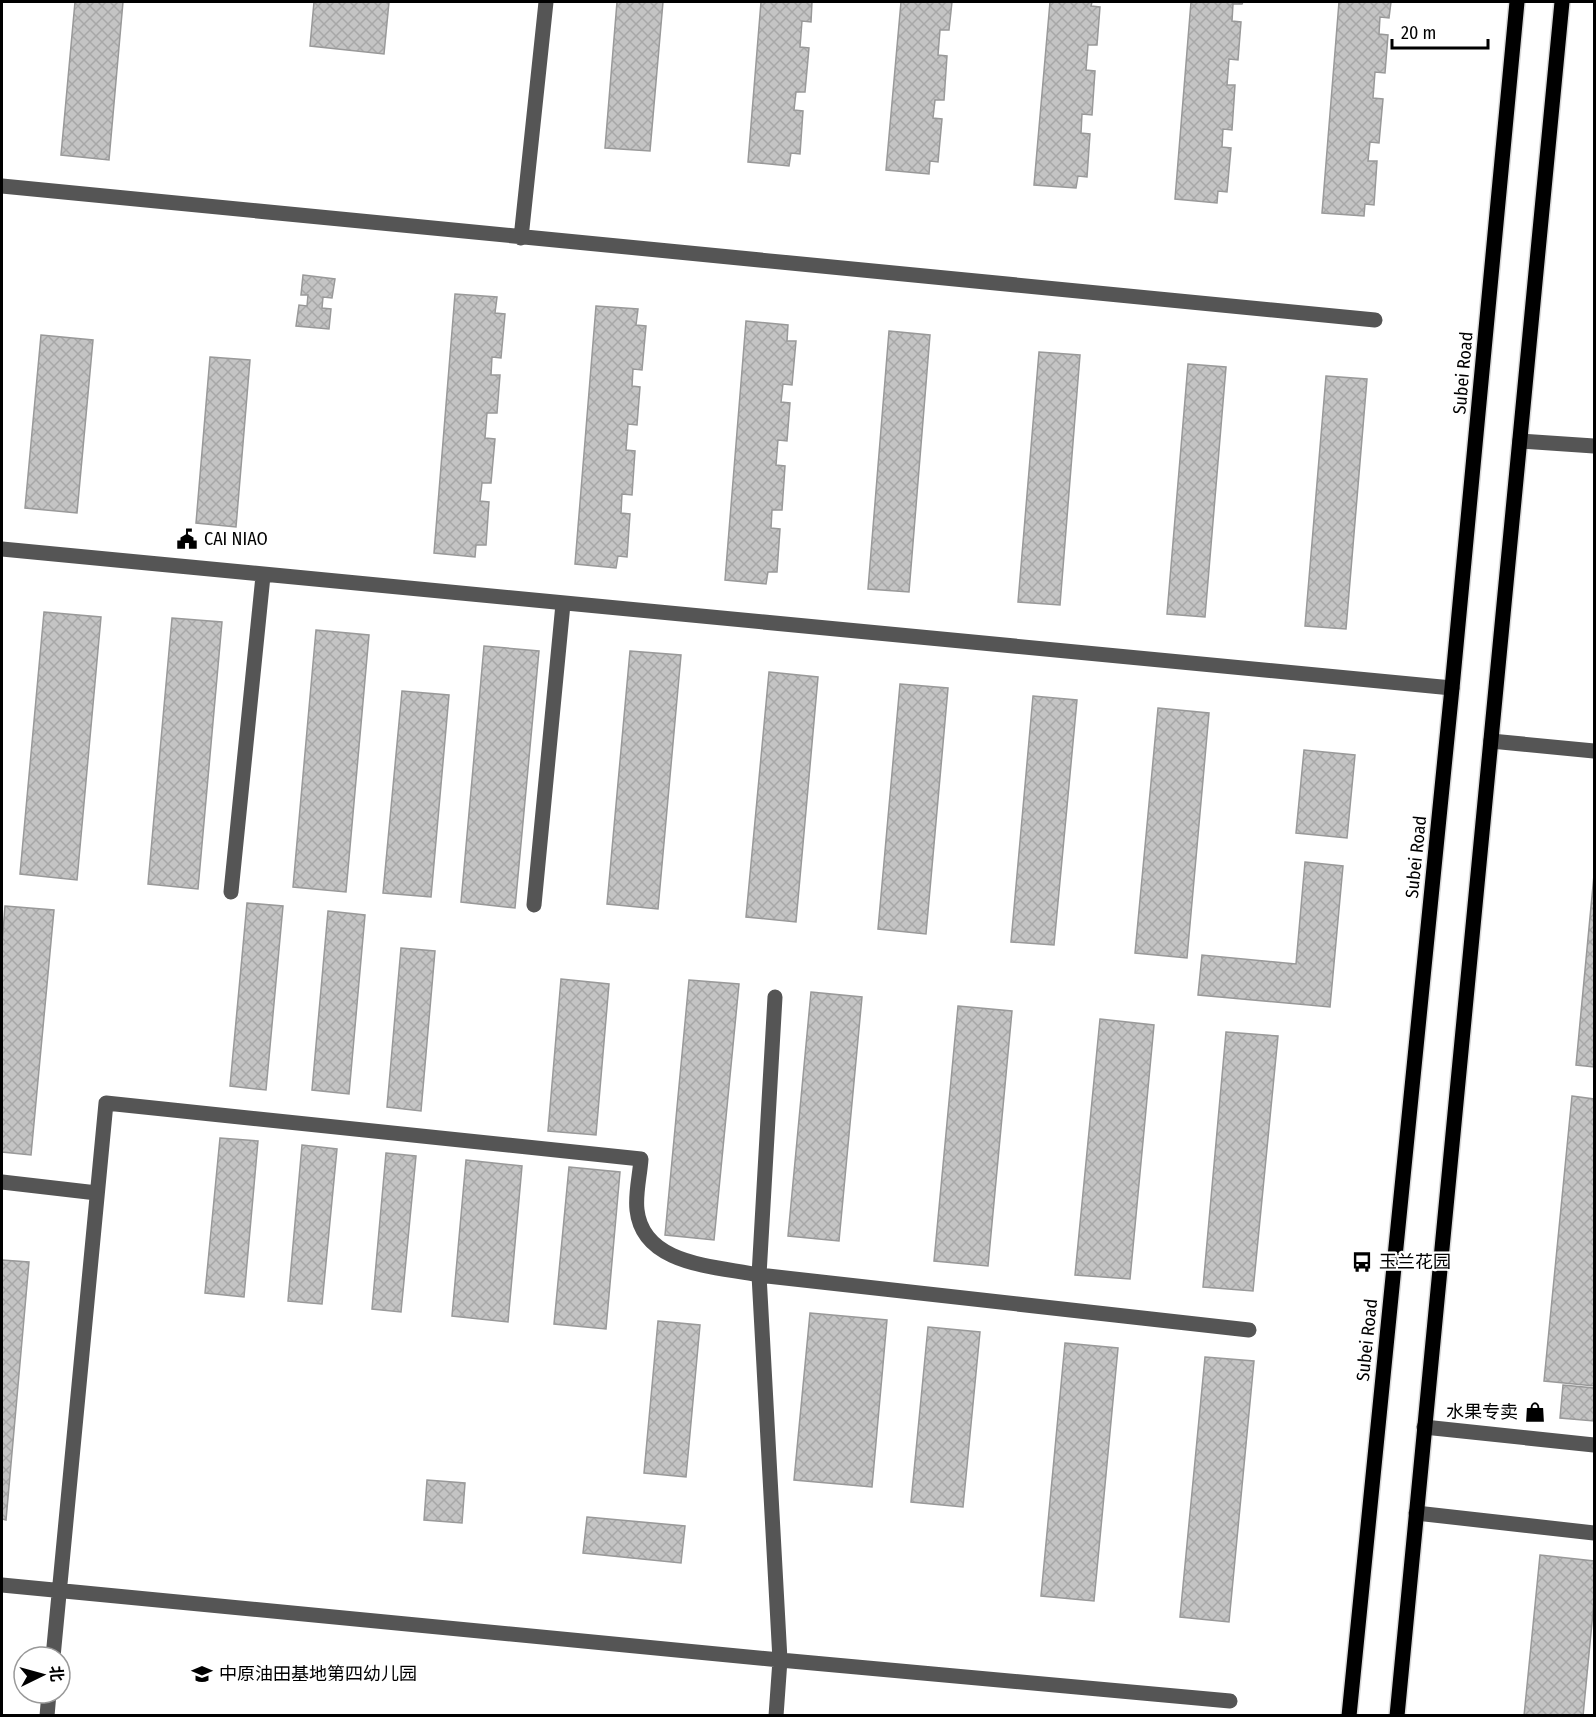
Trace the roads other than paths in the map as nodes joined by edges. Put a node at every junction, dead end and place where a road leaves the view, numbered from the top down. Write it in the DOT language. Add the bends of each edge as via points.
graph roads {
  1 [pos="546,2"];
  2 [pos="1517,2"];
  3 [pos="1562,2"];
  4 [pos="2,186"];
  5 [pos="521,238"];
  6 [pos="1375,320"];
  7 [pos="1520,441"];
  8 [pos="1594,446"];
  9 [pos="2,549"];
  10 [pos="263,576"];
  11 [pos="563,604"];
  12 [pos="1452,688"];
  13 [pos="1491,741"];
  14 [pos="1594,751"];
  15 [pos="231,892"];
  16 [pos="534,905"];
  17 [pos="775,997"];
  18 [pos="2,1182"];
  19 [pos="97,1193"];
  20 [pos="759,1275"];
  21 [pos="1249,1330"];
  22 [pos="1424,1426"];
  23 [pos="1594,1444"];
  24 [pos="1416,1513"];
  25 [pos="1594,1533"];
  26 [pos="2,1585"];
  27 [pos="59,1590"];
  28 [pos="54,1645"];
  29 [pos="780,1660"];
  30 [pos="1230,1701"];
  31 [pos="776,1716"];
  32 [pos="1349,1716"];
  33 [pos="1396,1716"];
  1 -- 5 [label="street"];
  2 -- 12 [label="main road, Subei Road"];
  3 -- 7 [label="main road"];
  4 -- 5 [label="street"];
  5 -- 6 [label="street"];
  7 -- 8 [label="street"];
  7 -- 13 [label="main road"];
  9 -- 10 [label="street"];
  10 -- 11 [label="street"];
  10 -- 15 [label="street"];
  11 -- 12 [label="street"];
  11 -- 16 [label="street"];
  12 -- 32 [label="main road, Subei Road"];
  13 -- 14 [label="street"];
  13 -- 22 [label="main road"];
  17 -- 20 [label="street"];
  18 -- 19 [label="street"];
  19 -- 20 [label="street" via="106,1103 641,1159 637,1211 646,1235 659,1250 682,1259"];
  19 -- 27 [label="street"];
  20 -- 21 [label="street"];
  20 -- 29 [label="street"];
  22 -- 23 [label="street"];
  22 -- 24 [label="main road"];
  24 -- 25 [label="street"];
  24 -- 33 [label="main road"];
  26 -- 27 [label="street"];
  27 -- 28 [label="street"];
  27 -- 29 [label="street"];
  29 -- 30 [label="street"];
  29 -- 31 [label="street"];
}
